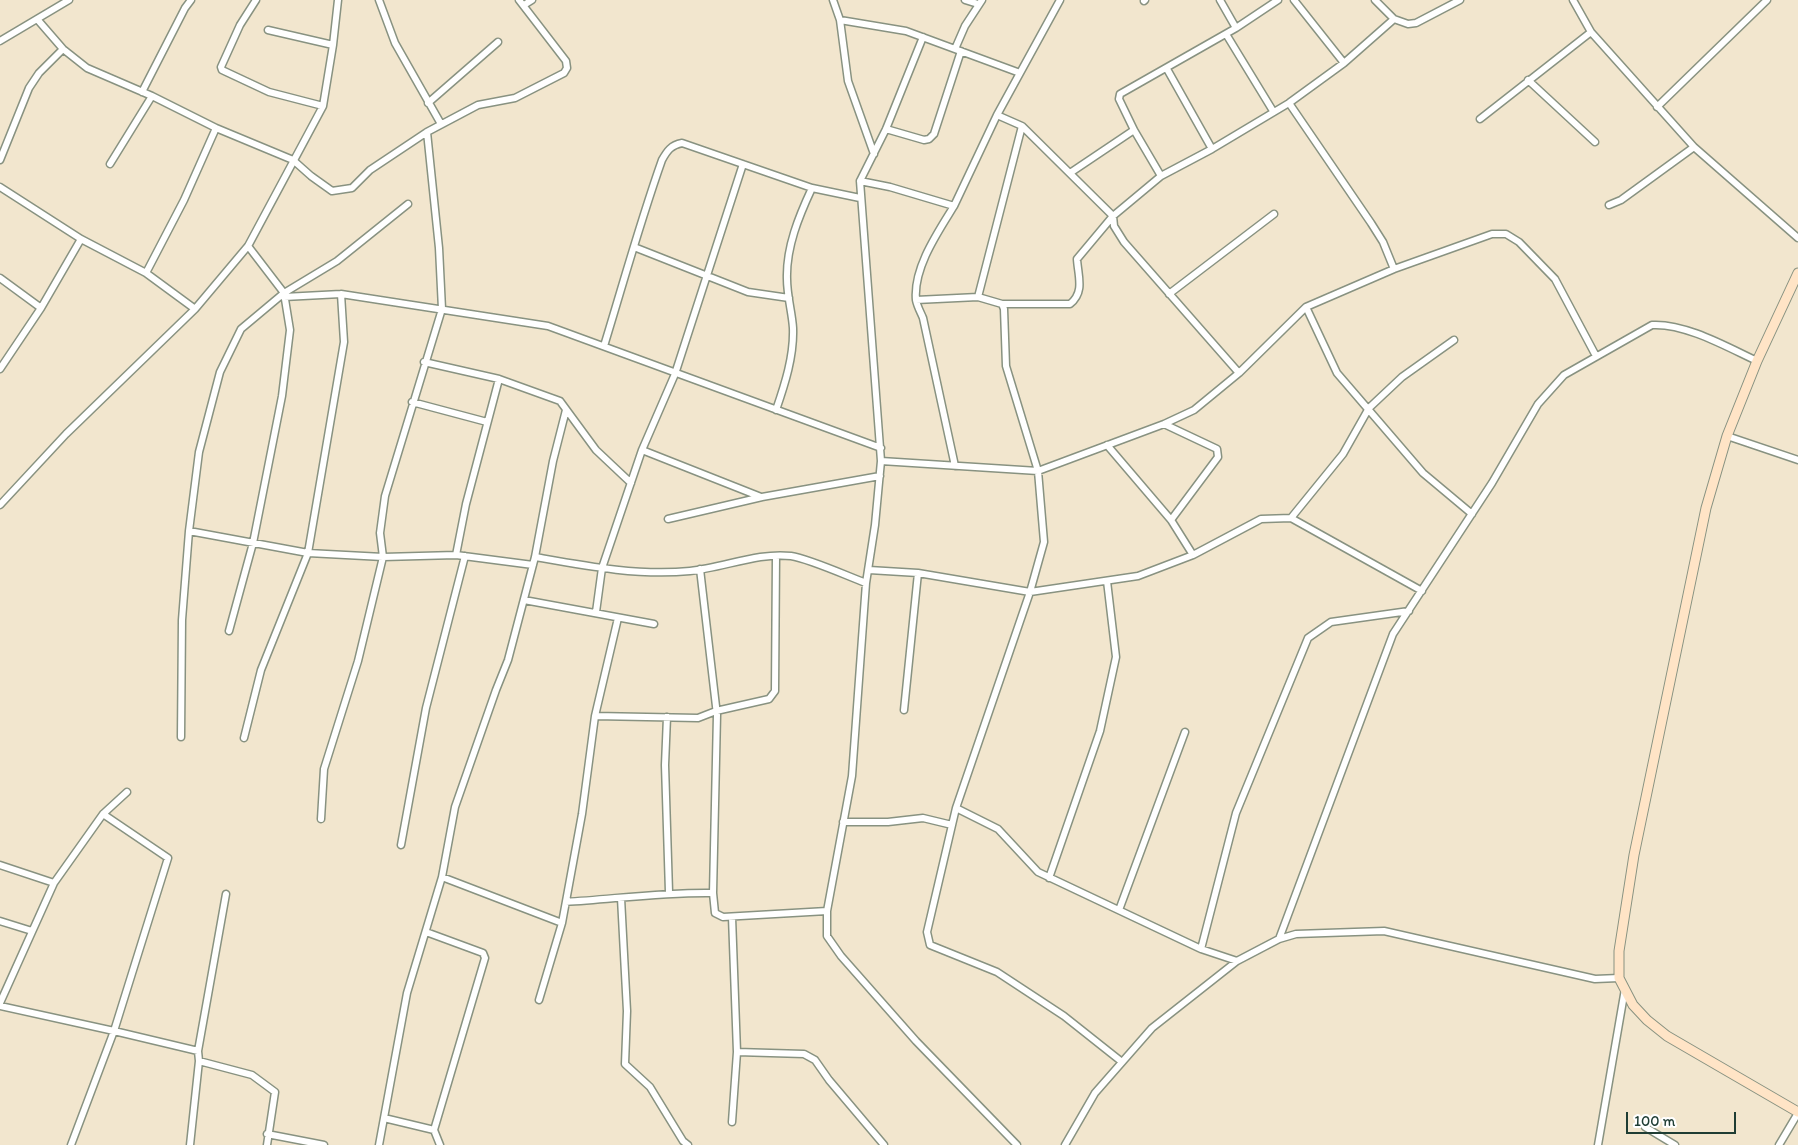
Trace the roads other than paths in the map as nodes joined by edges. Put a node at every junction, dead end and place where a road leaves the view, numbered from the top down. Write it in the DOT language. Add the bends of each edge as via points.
graph roads {
  1 [pos="56,0"];
  2 [pos="69,0"];
  3 [pos="191,0"];
  4 [pos="256,0"];
  5 [pos="338,0"];
  6 [pos="379,0"];
  7 [pos="532,0"];
  8 [pos="833,0"];
  9 [pos="965,0"];
  10 [pos="1060,0"];
  11 [pos="1220,0"];
  12 [pos="1278,0"];
  13 [pos="1294,0"];
  14 [pos="1375,0"];
  15 [pos="1460,0"];
  16 [pos="1573,0"];
  17 [pos="1767,0"];
  18 [pos="522,2"];
  19 [pos="980,2"];
  20 [pos="52,10"];
  21 [pos="37,19"];
  22 [pos="1394,19"];
  23 [pos="840,20"];
  24 [pos="1236,28"];
  25 [pos="268,30"];
  26 [pos="1591,32"];
  27 [pos="1226,34"];
  28 [pos="923,38"];
  29 [pos="0,41"];
  30 [pos="498,42"];
  31 [pos="333,45"];
  32 [pos="63,49"];
  33 [pos="958,50"];
  34 [pos="1344,64"];
  35 [pos="1167,69"];
  36 [pos="1020,73"];
  37 [pos="1528,80"];
  38 [pos="142,92"];
  39 [pos="152,96"];
  40 [pos="428,103"];
  41 [pos="1289,103"];
  42 [pos="323,106"];
  43 [pos="1657,107"];
  44 [pos="1273,111"];
  45 [pos="997,115"];
  46 [pos="1480,119"];
  47 [pos="441,124"];
  48 [pos="1022,126"];
  49 [pos="216,128"];
  50 [pos="886,129"];
  51 [pos="1134,130"];
  52 [pos="427,132"];
  53 [pos="1595,142"];
  54 [pos="1694,147"];
  55 [pos="1212,149"];
  56 [pos="874,154"];
  57 [pos="0,160"];
  58 [pos="293,160"];
  59 [pos="110,164"];
  60 [pos="743,164"];
  61 [pos="1070,174"];
  62 [pos="1161,176"];
  63 [pos="860,182"];
  64 [pos="0,187"];
  65 [pos="812,188"];
  66 [pos="860,198"];
  67 [pos="408,204"];
  68 [pos="1609,205"];
  69 [pos="954,206"];
  70 [pos="1274,214"];
  71 [pos="1113,216"];
  72 [pos="81,238"];
  73 [pos="1798,238"];
  74 [pos="248,246"];
  75 [pos="634,247"];
  76 [pos="1394,269"];
  77 [pos="146,273"];
  78 [pos="1798,273"];
  79 [pos="706,274"];
  80 [pos="0,278"];
  81 [pos="341,294"];
  82 [pos="1169,294"];
  83 [pos="284,295"];
  84 [pos="978,297"];
  85 [pos="789,298"];
  86 [pos="916,300"];
  87 [pos="1002,304"];
  88 [pos="41,308"];
  89 [pos="1306,308"];
  90 [pos="195,309"];
  91 [pos="442,309"];
  92 [pos="1454,340"];
  93 [pos="604,346"];
  94 [pos="1596,356"];
  95 [pos="1757,361"];
  96 [pos="424,362"];
  97 [pos="0,369"];
  98 [pos="1239,373"];
  99 [pos="675,374"];
  100 [pos="499,379"];
  101 [pos="412,402"];
  102 [pos="1368,408"];
  103 [pos="566,410"];
  104 [pos="776,410"];
  105 [pos="488,422"];
  106 [pos="1164,424"];
  107 [pos="1727,436"];
  108 [pos="1107,445"];
  109 [pos="882,448"];
  110 [pos="642,450"];
  111 [pos="1798,460"];
  112 [pos="881,461"];
  113 [pos="956,466"];
  114 [pos="1038,471"];
  115 [pos="880,476"];
  116 [pos="631,483"];
  117 [pos="762,498"];
  118 [pos="0,505"];
  119 [pos="1472,514"];
  120 [pos="1291,518"];
  121 [pos="668,519"];
  122 [pos="1171,520"];
  123 [pos="189,531"];
  124 [pos="253,543"];
  125 [pos="308,553"];
  126 [pos="1193,554"];
  127 [pos="456,555"];
  128 [pos="465,556"];
  129 [pos="776,556"];
  130 [pos="384,557"];
  131 [pos="535,557"];
  132 [pos="533,565"];
  133 [pos="602,568"];
  134 [pos="700,569"];
  135 [pos="868,570"];
  136 [pos="918,573"];
  137 [pos="1107,581"];
  138 [pos="866,583"];
  139 [pos="1422,591"];
  140 [pos="1030,592"];
  141 [pos="524,600"];
  142 [pos="1409,610"];
  143 [pos="596,612"];
  144 [pos="618,618"];
  145 [pos="654,624"];
  146 [pos="229,632"];
  147 [pos="904,710"];
  148 [pos="716,711"];
  149 [pos="595,716"];
  150 [pos="667,717"];
  151 [pos="1186,732"];
  152 [pos="181,737"];
  153 [pos="244,738"];
  154 [pos="127,792"];
  155 [pos="956,808"];
  156 [pos="103,814"];
  157 [pos="321,819"];
  158 [pos="844,822"];
  159 [pos="952,825"];
  160 [pos="401,845"];
  161 [pos="0,865"];
  162 [pos="442,877"];
  163 [pos="1049,878"];
  164 [pos="54,883"];
  165 [pos="669,892"];
  166 [pos="713,892"];
  167 [pos="226,894"];
  168 [pos="621,898"];
  169 [pos="566,902"];
  170 [pos="1119,910"];
  171 [pos="827,911"];
  172 [pos="732,917"];
  173 [pos="0,921"];
  174 [pos="562,923"];
  175 [pos="32,931"];
  176 [pos="426,932"];
  177 [pos="1279,939"];
  178 [pos="1201,949"];
  179 [pos="1237,961"];
  180 [pos="1619,978"];
  181 [pos="1625,989"];
  182 [pos="539,1000"];
  183 [pos="0,1004"];
  184 [pos="114,1031"];
  185 [pos="198,1051"];
  186 [pos="737,1052"];
  187 [pos="199,1061"];
  188 [pos="1122,1062"];
  189 [pos="1798,1112"];
  190 [pos="384,1118"];
  191 [pos="732,1122"];
  192 [pos="1645,1127"];
  193 [pos="434,1130"];
  194 [pos="267,1134"];
  195 [pos="71,1145"];
  196 [pos="190,1145"];
  197 [pos="266,1145"];
  198 [pos="324,1145"];
  199 [pos="379,1145"];
  200 [pos="440,1145"];
  201 [pos="688,1145"];
  202 [pos="884,1145"];
  203 [pos="1017,1145"];
  204 [pos="1065,1145"];
  205 [pos="1598,1145"];
  206 [pos="1675,1145"];
  207 [pos="1779,1145"];
  1 -- 20 [label="street"];
  2 -- 20 [label="street"];
  3 -- 38 [label="street"];
  4 -- 42 [label="street" via="240,25 222,70 269,92"];
  5 -- 31 [label="street"];
  6 -- 40 [label="street" via="395,43"];
  7 -- 18 [label="street"];
  8 -- 23 [label="street"];
  9 -- 19 [label="street"];
  10 -- 36 [label="street"];
  11 -- 24 [label="street"];
  12 -- 24 [label="street"];
  13 -- 34 [label="street"];
  14 -- 22 [label="street"];
  15 -- 22 [label="street" via="1416,23"];
  16 -- 26 [label="street"];
  17 -- 43 [label="street"];
  18 -- 47 [label="street" via="568,68 515,98 478,106"];
  19 -- 33 [label="street"];
  20 -- 21 [label="street"];
  21 -- 29 [label="street"];
  21 -- 32 [label="street"];
  22 -- 34 [label="street"];
  23 -- 28 [label="street" via="876,24"];
  23 -- 56 [label="street" via="848,81"];
  24 -- 27 [label="street"];
  25 -- 31 [label="street"];
  26 -- 37 [label="street"];
  26 -- 43 [label="street"];
  27 -- 35 [label="street"];
  27 -- 44 [label="street"];
  28 -- 33 [label="street"];
  28 -- 50 [label="street"];
  30 -- 40 [label="street"];
  31 -- 42 [label="street"];
  32 -- 38 [label="street" via="87,68"];
  32 -- 57 [label="street" via="29,88"];
  33 -- 36 [label="street"];
  33 -- 50 [label="street" via="934,134 924,140"];
  34 -- 41 [label="street"];
  35 -- 51 [label="street" via="1119,96"];
  35 -- 55 [label="street"];
  36 -- 45 [label="street"];
  37 -- 46 [label="street"];
  37 -- 53 [label="street"];
  38 -- 39 [label="street"];
  39 -- 49 [label="street"];
  39 -- 59 [label="street"];
  40 -- 47 [label="street"];
  41 -- 44 [label="street"];
  41 -- 76 [label="street" via="1371,223"];
  42 -- 58 [label="street"];
  43 -- 54 [label="street"];
  44 -- 55 [label="street"];
  45 -- 48 [label="street"];
  45 -- 69 [label="street"];
  47 -- 52 [label="street"];
  48 -- 61 [label="street"];
  48 -- 84 [label="street"];
  49 -- 58 [label="street"];
  49 -- 77 [label="street"];
  50 -- 56 [label="street"];
  51 -- 61 [label="street"];
  51 -- 62 [label="street"];
  52 -- 58 [label="street" via="370,170 352,188 332,191"];
  52 -- 91 [label="street"];
  54 -- 68 [label="street" via="1621,200"];
  54 -- 73 [label="street"];
  55 -- 62 [label="street"];
  56 -- 63 [label="street"];
  58 -- 74 [label="street"];
  60 -- 65 [label="street"];
  60 -- 75 [label="street" via="682,144 671,147 662,160 638,226"];
  60 -- 79 [label="street"];
  61 -- 71 [label="street"];
  62 -- 71 [label="street"];
  63 -- 66 [label="street"];
  63 -- 69 [label="street" via="890,187"];
  64 -- 72 [label="street"];
  65 -- 66 [label="street"];
  65 -- 85 [label="street" via="791,243 787,279"];
  66 -- 109 [label="street"];
  67 -- 83 [label="street" via="337,261"];
  69 -- 86 [label="street" via="933,240 921,268"];
  70 -- 82 [label="street"];
  71 -- 82 [label="street" via="1114,226 1124,242"];
  71 -- 87 [label="street" via="1077,259 1080,286 1077,298 1070,304"];
  72 -- 77 [label="street"];
  72 -- 88 [label="street"];
  74 -- 83 [label="street"];
  74 -- 90 [label="street"];
  75 -- 79 [label="street"];
  75 -- 93 [label="street"];
  76 -- 89 [label="street"];
  76 -- 94 [label="street" via="1492,234 1506,234 1519,242 1555,279"];
  77 -- 90 [label="street"];
  78 -- 95 [label="street"];
  79 -- 85 [label="street" via="748,292"];
  79 -- 99 [label="street"];
  80 -- 88 [label="street"];
  81 -- 83 [label="street"];
  81 -- 91 [label="street"];
  81 -- 125 [label="street" via="344,342"];
  82 -- 98 [label="street"];
  83 -- 123 [label="street" via="241,329 220,372 199,452"];
  83 -- 124 [label="street" via="290,330 282,396"];
  84 -- 86 [label="street"];
  84 -- 87 [label="street"];
  85 -- 104 [label="street" via="793,330 791,352"];
  86 -- 113 [label="street" via="923,318"];
  87 -- 114 [label="street" via="1006,366"];
  88 -- 97 [label="street"];
  89 -- 98 [label="street"];
  89 -- 102 [label="street" via="1337,373"];
  90 -- 118 [label="street" via="66,434"];
  91 -- 93 [label="street" via="548,326"];
  91 -- 96 [label="street"];
  92 -- 102 [label="street" via="1402,376"];
  93 -- 99 [label="street"];
  94 -- 95 [label="street" via="1652,325 1665,324 1712,340"];
  94 -- 119 [label="street" via="1564,375 1538,404"];
  95 -- 107 [label="street"];
  96 -- 100 [label="street"];
  96 -- 101 [label="street"];
  98 -- 106 [label="street" via="1194,410"];
  99 -- 104 [label="street"];
  99 -- 110 [label="street"];
  100 -- 103 [label="street" via="552,397 560,401"];
  100 -- 105 [label="street"];
  101 -- 105 [label="street"];
  101 -- 130 [label="street" via="385,496 380,533"];
  102 -- 119 [label="street" via="1423,473"];
  102 -- 120 [label="street" via="1343,454"];
  103 -- 116 [label="street" via="596,450"];
  103 -- 131 [label="street"];
  104 -- 109 [label="street"];
  105 -- 127 [label="street"];
  106 -- 108 [label="street"];
  106 -- 122 [label="street" via="1217,449 1219,453"];
  107 -- 111 [label="street"];
  107 -- 180 [label="street" via="1706,508 1634,856 1619,951"];
  108 -- 114 [label="street"];
  108 -- 122 [label="street"];
  109 -- 112 [label="street"];
  110 -- 116 [label="street"];
  110 -- 117 [label="street"];
  112 -- 113 [label="street"];
  112 -- 115 [label="street"];
  113 -- 114 [label="street"];
  114 -- 140 [label="street" via="1044,542"];
  115 -- 117 [label="street"];
  115 -- 135 [label="street"];
  116 -- 133 [label="street"];
  117 -- 121 [label="street"];
  119 -- 139 [label="street"];
  120 -- 126 [label="street" via="1261,519"];
  120 -- 139 [label="street"];
  122 -- 126 [label="street"];
  123 -- 124 [label="street"];
  123 -- 152 [label="street" via="182,620"];
  124 -- 125 [label="street"];
  124 -- 146 [label="street"];
  125 -- 130 [label="street"];
  125 -- 153 [label="street" via="261,670"];
  126 -- 137 [label="street" via="1138,576"];
  127 -- 128 [label="street"];
  127 -- 130 [label="street"];
  128 -- 132 [label="street"];
  128 -- 160 [label="street" via="426,708"];
  129 -- 134 [label="street"];
  129 -- 138 [label="street" via="793,556"];
  129 -- 148 [label="street" via="774,691 769,699"];
  130 -- 157 [label="street" via="358,661 324,769"];
  131 -- 132 [label="street"];
  131 -- 133 [label="street"];
  132 -- 141 [label="street"];
  133 -- 134 [label="street" via="649,572"];
  133 -- 143 [label="street"];
  134 -- 148 [label="street"];
  135 -- 136 [label="street"];
  135 -- 138 [label="street"];
  136 -- 140 [label="street"];
  136 -- 147 [label="street"];
  137 -- 140 [label="street"];
  137 -- 163 [label="street" via="1116,657 1100,731"];
  138 -- 158 [label="street" via="852,776"];
  139 -- 142 [label="street"];
  140 -- 155 [label="street"];
  141 -- 143 [label="street"];
  141 -- 162 [label="street" via="508,660 455,807"];
  142 -- 177 [label="street" via="1393,634"];
  142 -- 178 [label="street" via="1331,622 1308,638 1236,813"];
  143 -- 144 [label="street"];
  144 -- 145 [label="street"];
  144 -- 149 [label="street"];
  148 -- 150 [label="street" via="698,718"];
  148 -- 166 [label="street"];
  149 -- 150 [label="street"];
  149 -- 169 [label="street"];
  150 -- 165 [label="street" via="665,764"];
  151 -- 170 [label="street"];
  154 -- 156 [label="street"];
  155 -- 159 [label="street"];
  155 -- 163 [label="street" via="998,829 1038,872"];
  156 -- 164 [label="street"];
  156 -- 184 [label="street" via="168,858"];
  158 -- 159 [label="street" via="923,818"];
  158 -- 171 [label="street"];
  159 -- 188 [label="street" via="927,932 930,945 997,972 1064,1016"];
  161 -- 164 [label="street"];
  162 -- 174 [label="street"];
  162 -- 176 [label="street"];
  163 -- 170 [label="street"];
  164 -- 175 [label="street"];
  165 -- 166 [label="street"];
  165 -- 168 [label="street"];
  166 -- 172 [label="street" via="715,913 723,918"];
  167 -- 185 [label="street"];
  168 -- 169 [label="street"];
  168 -- 201 [label="street" via="627,1011 625,1064 650,1087"];
  169 -- 174 [label="street"];
  170 -- 178 [label="street"];
  171 -- 172 [label="street"];
  171 -- 203 [label="street" via="827,936 841,956 916,1041"];
  172 -- 186 [label="street"];
  173 -- 175 [label="street"];
  174 -- 182 [label="street"];
  175 -- 183 [label="street"];
  176 -- 190 [label="street" via="407,993"];
  176 -- 193 [label="street" via="483,953 485,958"];
  177 -- 179 [label="street"];
  177 -- 180 [label="street" via="1296,934 1384,931 1595,978"];
  178 -- 179 [label="street"];
  179 -- 188 [label="street" via="1152,1028"];
  180 -- 181 [label="street"];
  181 -- 189 [label="street" via="1633,1005 1667,1036"];
  181 -- 205 [label="street"];
  183 -- 184 [label="street"];
  184 -- 185 [label="street"];
  184 -- 195 [label="street"];
  185 -- 187 [label="street"];
  186 -- 191 [label="street"];
  186 -- 202 [label="street" via="804,1054 815,1060"];
  187 -- 194 [label="street" via="252,1075 275,1092"];
  187 -- 196 [label="street"];
  188 -- 204 [label="street" via="1094,1094"];
  189 -- 207 [label="street"];
  190 -- 193 [label="street"];
  190 -- 199 [label="street"];
  192 -- 206 [label="street"];
  193 -- 200 [label="street"];
  194 -- 197 [label="street"];
  194 -- 198 [label="street"];
}
